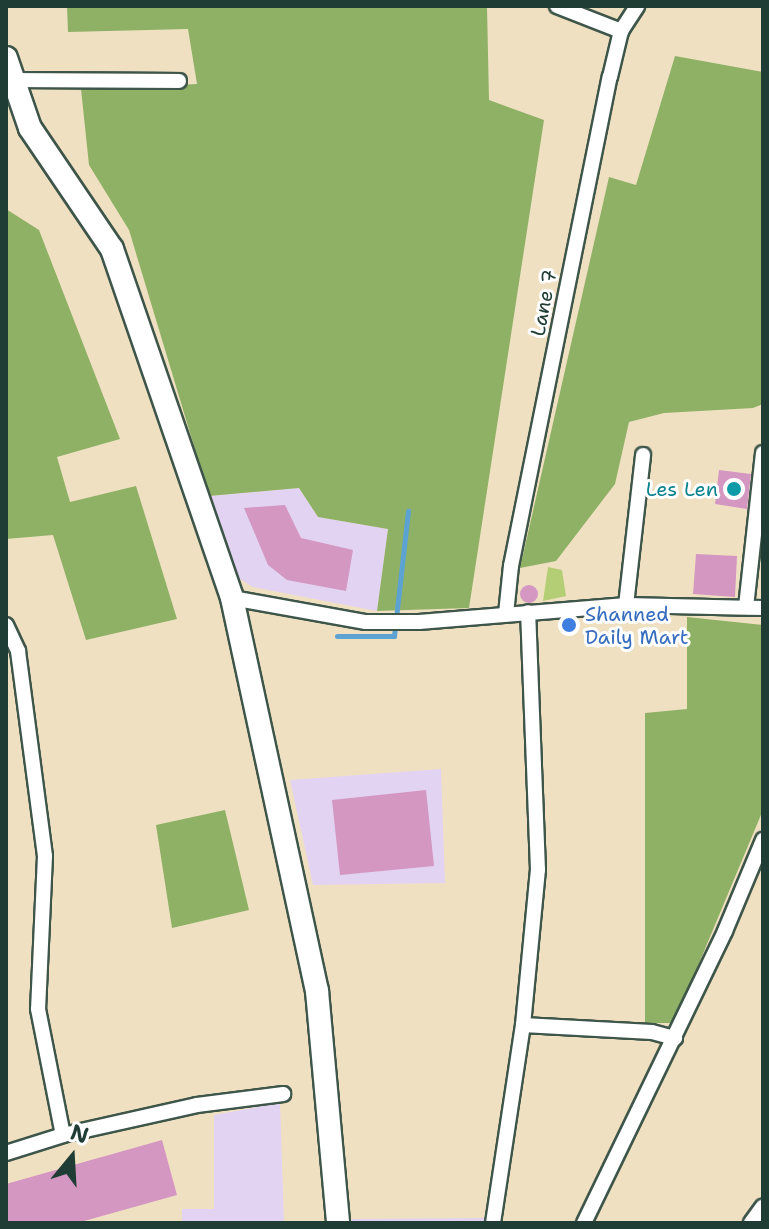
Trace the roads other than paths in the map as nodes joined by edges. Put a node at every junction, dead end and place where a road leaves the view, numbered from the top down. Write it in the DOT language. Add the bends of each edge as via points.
graph roads {
  1 [pos="637,6"];
  2 [pos="561,8"];
  3 [pos="621,31"];
  4 [pos="6,58"];
  5 [pos="14,80"];
  6 [pos="179,81"];
  7 [pos="763,453"];
  8 [pos="643,455"];
  9 [pos="232,598"];
  10 [pos="626,605"];
  11 [pos="746,607"];
  12 [pos="763,608"];
  13 [pos="528,612"];
  14 [pos="506,614"];
  15 [pos="6,625"];
  16 [pos="763,840"];
  17 [pos="523,1025"];
  18 [pos="675,1038"];
  19 [pos="283,1094"];
  20 [pos="63,1135"];
  21 [pos="6,1153"];
  22 [pos="763,1208"];
  23 [pos="338,1223"];
  24 [pos="493,1223"];
  25 [pos="584,1223"];
  26 [pos="752,1223"];
  1 -- 3 [label="street, Lane 7"];
  2 -- 3 [label="street"];
  3 -- 14 [label="street, Lane 7" via="511,566"];
  4 -- 5 [label="highway"];
  5 -- 6 [label="street"];
  5 -- 9 [label="highway" via="30,128 112,249"];
  7 -- 11 [label="street"];
  8 -- 10 [label="street"];
  9 -- 14 [label="street" via="366,622"];
  9 -- 23 [label="highway" via="317,991"];
  10 -- 11 [label="street"];
  10 -- 13 [label="street"];
  11 -- 12 [label="street"];
  13 -- 14 [label="street"];
  13 -- 17 [label="street" via="538,870"];
  15 -- 20 [label="street" via="18,651 45,856 38,1009"];
  16 -- 18 [label="street"];
  17 -- 18 [label="street" via="652,1032"];
  17 -- 24 [label="street"];
  18 -- 25 [label="street"];
  19 -- 20 [label="street" via="197,1105"];
  20 -- 21 [label="street"];
  22 -- 26 [label="street"];
}
